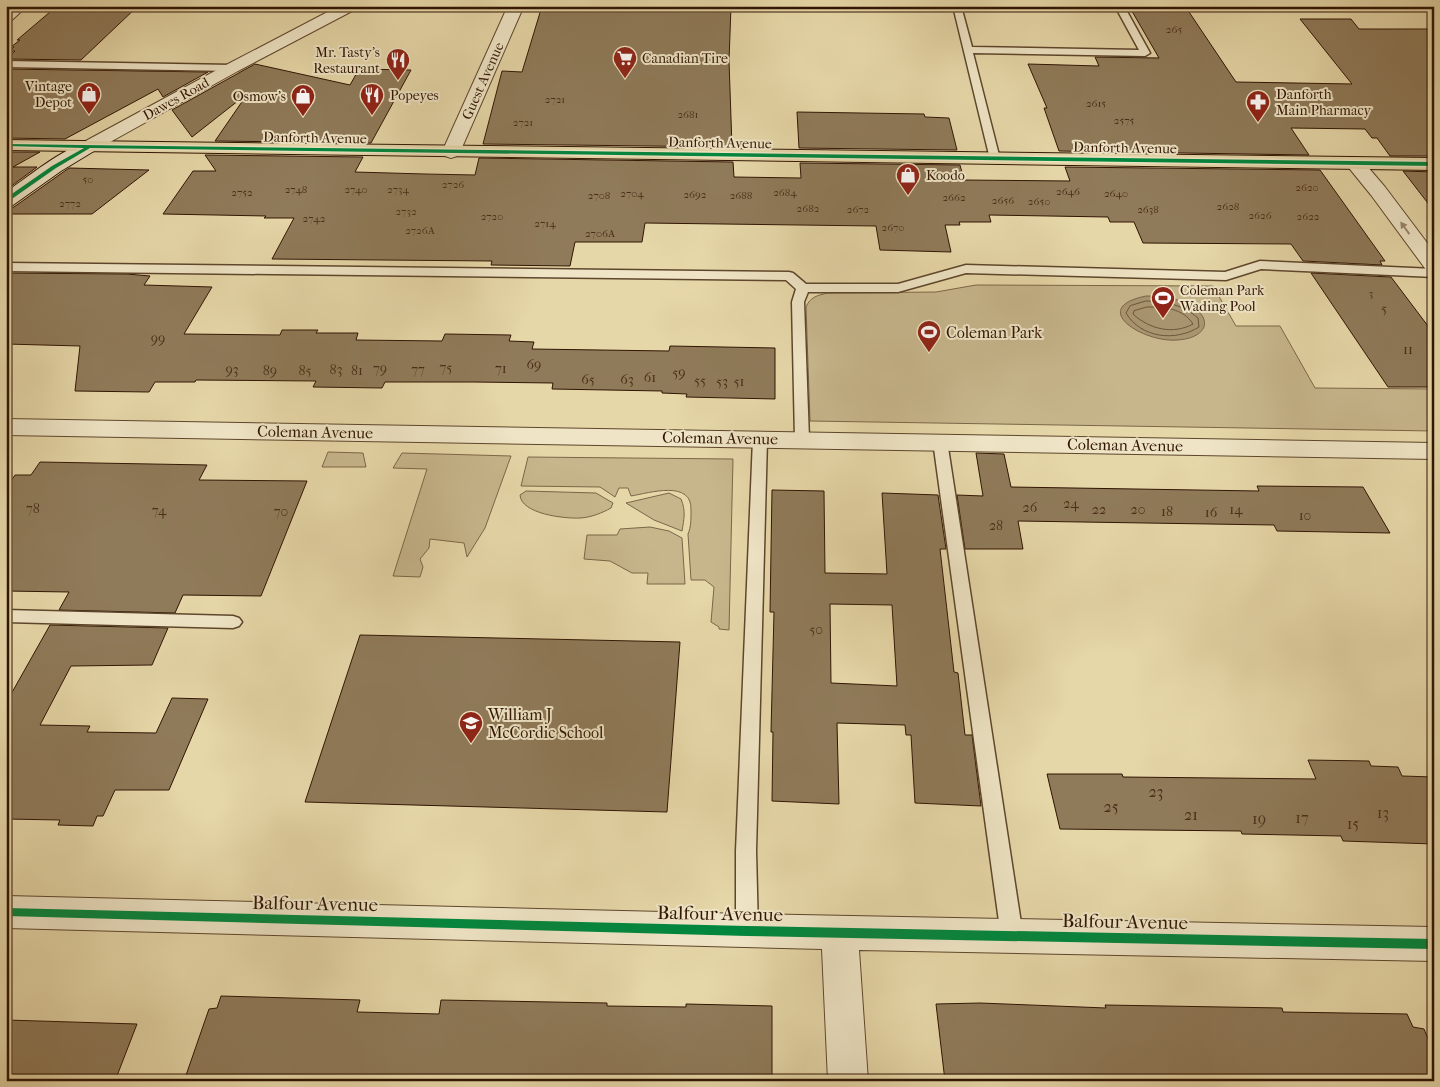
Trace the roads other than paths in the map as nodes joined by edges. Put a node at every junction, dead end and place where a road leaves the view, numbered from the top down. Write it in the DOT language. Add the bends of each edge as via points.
graph roads {
  1 [pos="20,6"];
  2 [pos="351,6"];
  3 [pos="957,6"];
  4 [pos="1119,6"];
  5 [pos="515,8"];
  6 [pos="6,18"];
  7 [pos="969,50"];
  8 [pos="6,64"];
  9 [pos="232,68"];
  10 [pos="6,145"];
  11 [pos="88,147"];
  12 [pos="451,152"];
  13 [pos="996,159"];
  14 [pos="1354,163"];
  15 [pos="1434,164"];
  16 [pos="6,201"];
  17 [pos="6,267"];
  18 [pos="1434,267"];
  19 [pos="1434,273"];
  20 [pos="803,288"];
  21 [pos="6,427"];
  22 [pos="760,439"];
  23 [pos="802,439"];
  24 [pos="940,441"];
  25 [pos="1434,451"];
  26 [pos="6,616"];
  27 [pos="233,622"];
  28 [pos="6,912"];
  29 [pos="747,931"];
  30 [pos="840,932"];
  31 [pos="1012,936"];
  32 [pos="1434,944"];
  33 [pos="848,1081"];
  1 -- 6 [label="street"];
  2 -- 9 [label="street, Dawes Road"];
  3 -- 7 [label="lane"];
  4 -- 7 [label="lane" via="1145,53"];
  5 -- 12 [label="street, Guest Avenue"];
  7 -- 13 [label="lane"];
  8 -- 9 [label="lane"];
  9 -- 11 [label="street, Dawes Road"];
  10 -- 11 [label="main road, Danforth Avenue"];
  11 -- 12 [label="main road, Danforth Avenue"];
  11 -- 16 [label="street, Dawes Road"];
  12 -- 13 [label="main road, Danforth Avenue"];
  13 -- 14 [label="main road, Danforth Avenue"];
  14 -- 15 [label="main road, Danforth Avenue"];
  18 -- 14 [label="street, one-way"];
  17 -- 20 [label="lane" via="789,276"];
  19 -- 20 [label="lane" via="1260,265 1226,276 966,269 898,288"];
  20 -- 23 [label="lane" via="798,302"];
  21 -- 22 [label="street, Coleman Avenue"];
  22 -- 23 [label="street, Coleman Avenue"];
  22 -- 29 [label="lane" via="746,851"];
  23 -- 24 [label="street, Coleman Avenue"];
  24 -- 25 [label="street, Coleman Avenue"];
  24 -- 31 [label="lane"];
  26 -- 27 [label="lane"];
  28 -- 29 [label="street, Balfour Avenue"];
  29 -- 30 [label="street, Balfour Avenue"];
  30 -- 31 [label="street, Balfour Avenue"];
  30 -- 33 [label="street"];
  31 -- 32 [label="street, Balfour Avenue"];
}
